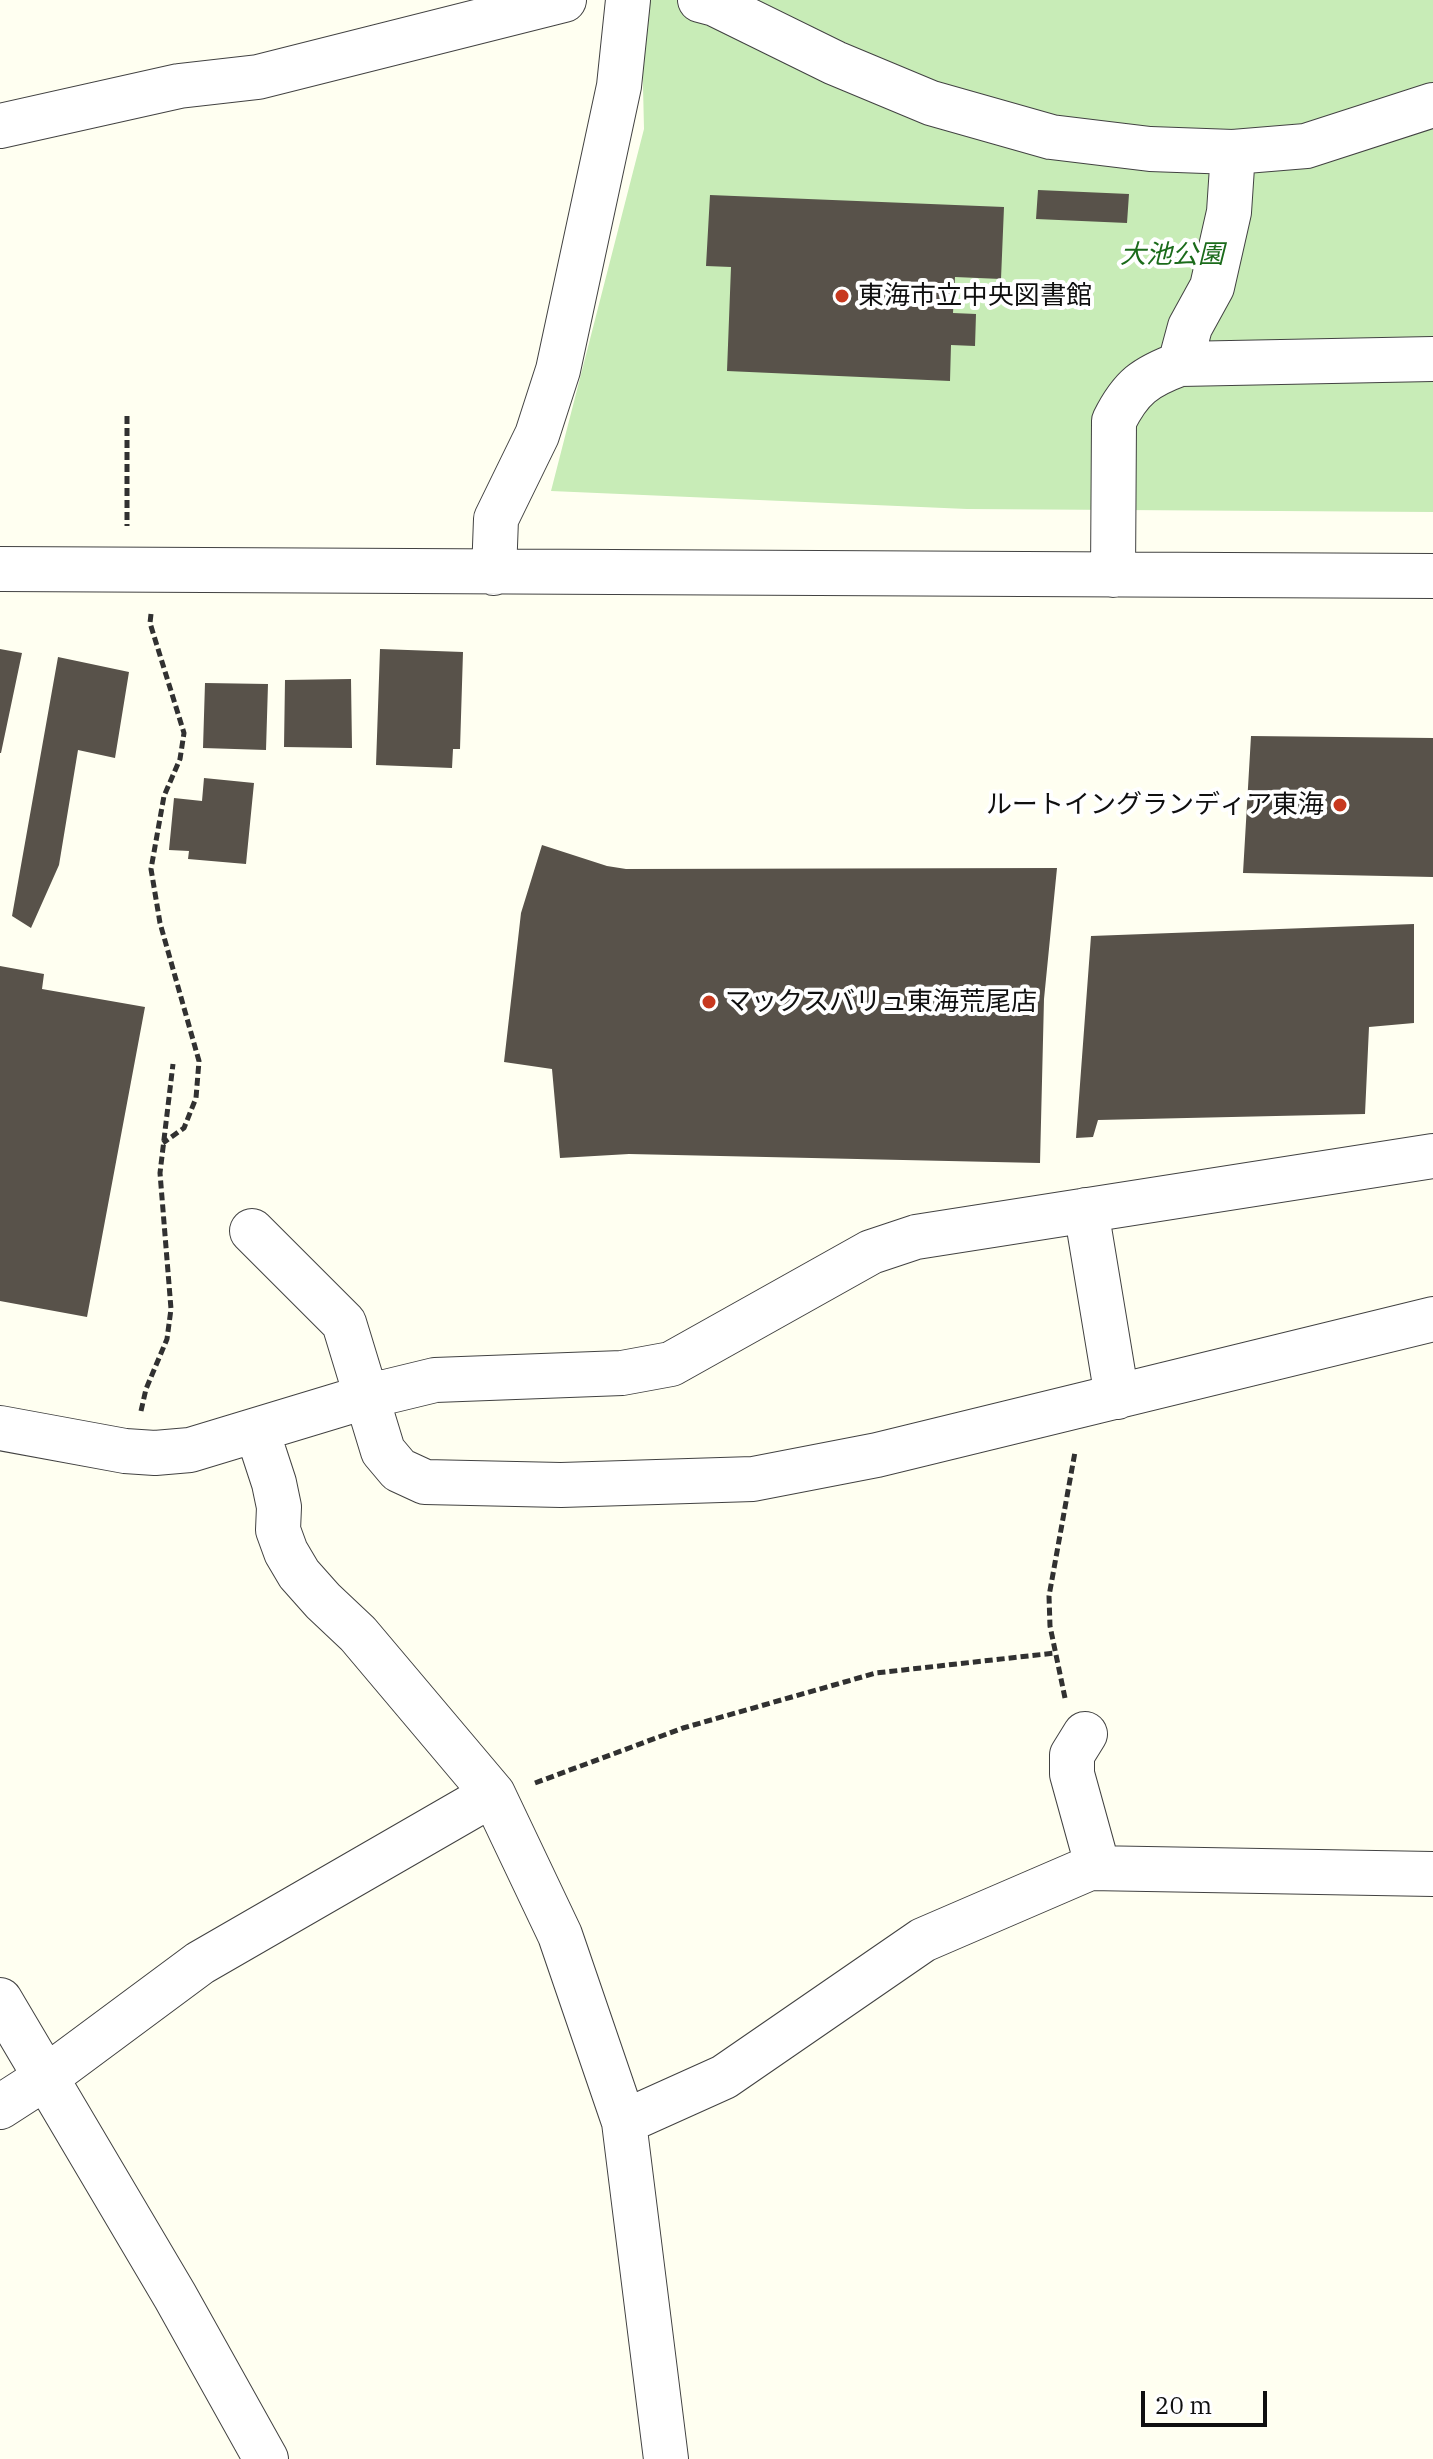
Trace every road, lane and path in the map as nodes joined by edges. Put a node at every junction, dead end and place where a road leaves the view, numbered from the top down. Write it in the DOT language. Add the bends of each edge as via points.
graph roads {
  1 [pos="564,0"];
  2 [pos="628,0"];
  3 [pos="700,0"];
  4 [pos="1433,105"];
  5 [pos="0,126"];
  6 [pos="1233,152"];
  7 [pos="1433,359"];
  8 [pos="1180,364"];
  9 [pos="127,416"];
  10 [pos="0,569"];
  11 [pos="140,571"];
  12 [pos="494,573"];
  13 [pos="1113,575"];
  14 [pos="1433,576"];
  15 [pos="173,1064"];
  16 [pos="163,1143"];
  17 [pos="1433,1156"];
  18 [pos="1086,1210"];
  19 [pos="252,1231"];
  20 [pos="1433,1319"];
  21 [pos="365,1397"];
  22 [pos="1117,1397"];
  23 [pos="1067,1410"];
  24 [pos="0,1428"];
  25 [pos="257,1431"];
  26 [pos="139,1452"];
  27 [pos="1055,1653"];
  28 [pos="1082,1740"];
  29 [pos="495,1797"];
  30 [pos="1098,1868"];
  31 [pos="1433,1874"];
  32 [pos="0,2000"];
  33 [pos="45,2078"];
  34 [pos="0,2107"];
  35 [pos="624,2122"];
  36 [pos="266,2459"];
  37 [pos="666,2459"];
  1 -- 5 [label="street" via="258,77 179,86"];
  2 -- 12 [label="street" via="619,86 558,370 537,435 496,519"];
  3 -- 6 [label="street" via="835,63 961,112 1051,137"];
  4 -- 6 [label="street" via="1306,146"];
  6 -- 8 [label="street" via="1229,212 1212,287 1190,327"];
  7 -- 8 [label="street"];
  8 -- 13 [label="street" via="1136,386 1114,421"];
  9 -- 11 [label="path"];
  10 -- 11 [label="street"];
  11 -- 12 [label="street"];
  11 -- 16 [label="path" via="184,733 180,759 164,796 151,869 160,923 199,1061 196,1098 184,1128"];
  12 -- 13 [label="street"];
  13 -- 14 [label="street"];
  15 -- 16 [label="path"];
  16 -- 26 [label="path" via="160,1173 171,1309 167,1339 141,1408"];
  17 -- 18 [label="street"];
  18 -- 21 [label="street" via="916,1237 871,1252 671,1364 622,1373 435,1380"];
  18 -- 22 [label="street"];
  19 -- 21 [label="street" via="344,1323"];
  20 -- 22 [label="street"];
  21 -- 23 [label="street" via="383,1451 399,1470 425,1482 561,1485 753,1479"];
  21 -- 25 [label="street"];
  22 -- 23 [label="street"];
  23 -- 27 [label="path" via="1076,1450 1049,1596"];
  24 -- 26 [label="street"];
  25 -- 26 [label="street" via="190,1450"];
  25 -- 29 [label="street" via="274,1483 278,1530 299,1574 358,1634"];
  27 -- 28 [label="path"];
  27 -- 29 [label="path" via="876,1673 683,1728"];
  28 -- 30 [label="street" via="1072,1755 1072,1774"];
  29 -- 33 [label="street" via="200,1963"];
  29 -- 35 [label="street" via="560,1935"];
  30 -- 31 [label="street"];
  30 -- 35 [label="street" via="923,1940 724,2077"];
  32 -- 33 [label="street"];
  33 -- 34 [label="street"];
  33 -- 36 [label="street"];
  35 -- 37 [label="street"];
}
